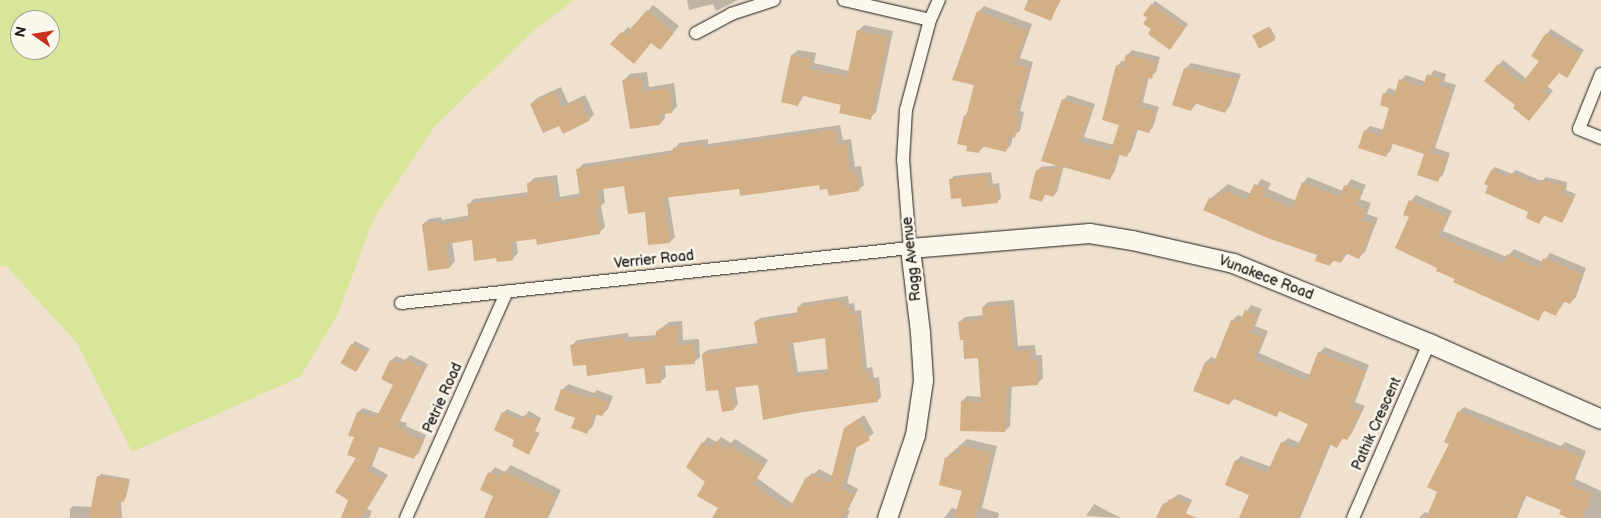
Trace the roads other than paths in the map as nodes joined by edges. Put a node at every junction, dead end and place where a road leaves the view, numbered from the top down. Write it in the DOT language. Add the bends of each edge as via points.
graph roads {
  1 [pos="774,0"];
  2 [pos="844,0"];
  3 [pos="939,0"];
  4 [pos="930,20"];
  5 [pos="696,33"];
  6 [pos="1601,74"];
  7 [pos="1601,138"];
  8 [pos="910,248"];
  9 [pos="507,291"];
  10 [pos="402,303"];
  11 [pos="1429,343"];
  12 [pos="1601,419"];
  13 [pos="406,518"];
  14 [pos="887,518"];
  15 [pos="1353,518"];
  1 -- 5 [label="street" via="731,14"];
  2 -- 4 [label="street"];
  3 -- 4 [label="street, Ragg Avenue"];
  4 -- 8 [label="street, Ragg Avenue" via="906,110 903,160"];
  6 -- 7 [label="street" via="1579,129"];
  8 -- 9 [label="street, Verrier Road"];
  8 -- 11 [label="main road, Vunakece Road" via="1089,232 1233,263"];
  8 -- 14 [label="main road, Ragg Avenue" via="922,380 915,435"];
  9 -- 10 [label="street, Verrier Road"];
  9 -- 13 [label="street, Petrie Road"];
  11 -- 12 [label="main road, Vunakece Road"];
  11 -- 15 [label="street, Pathik Crescent"];
}
